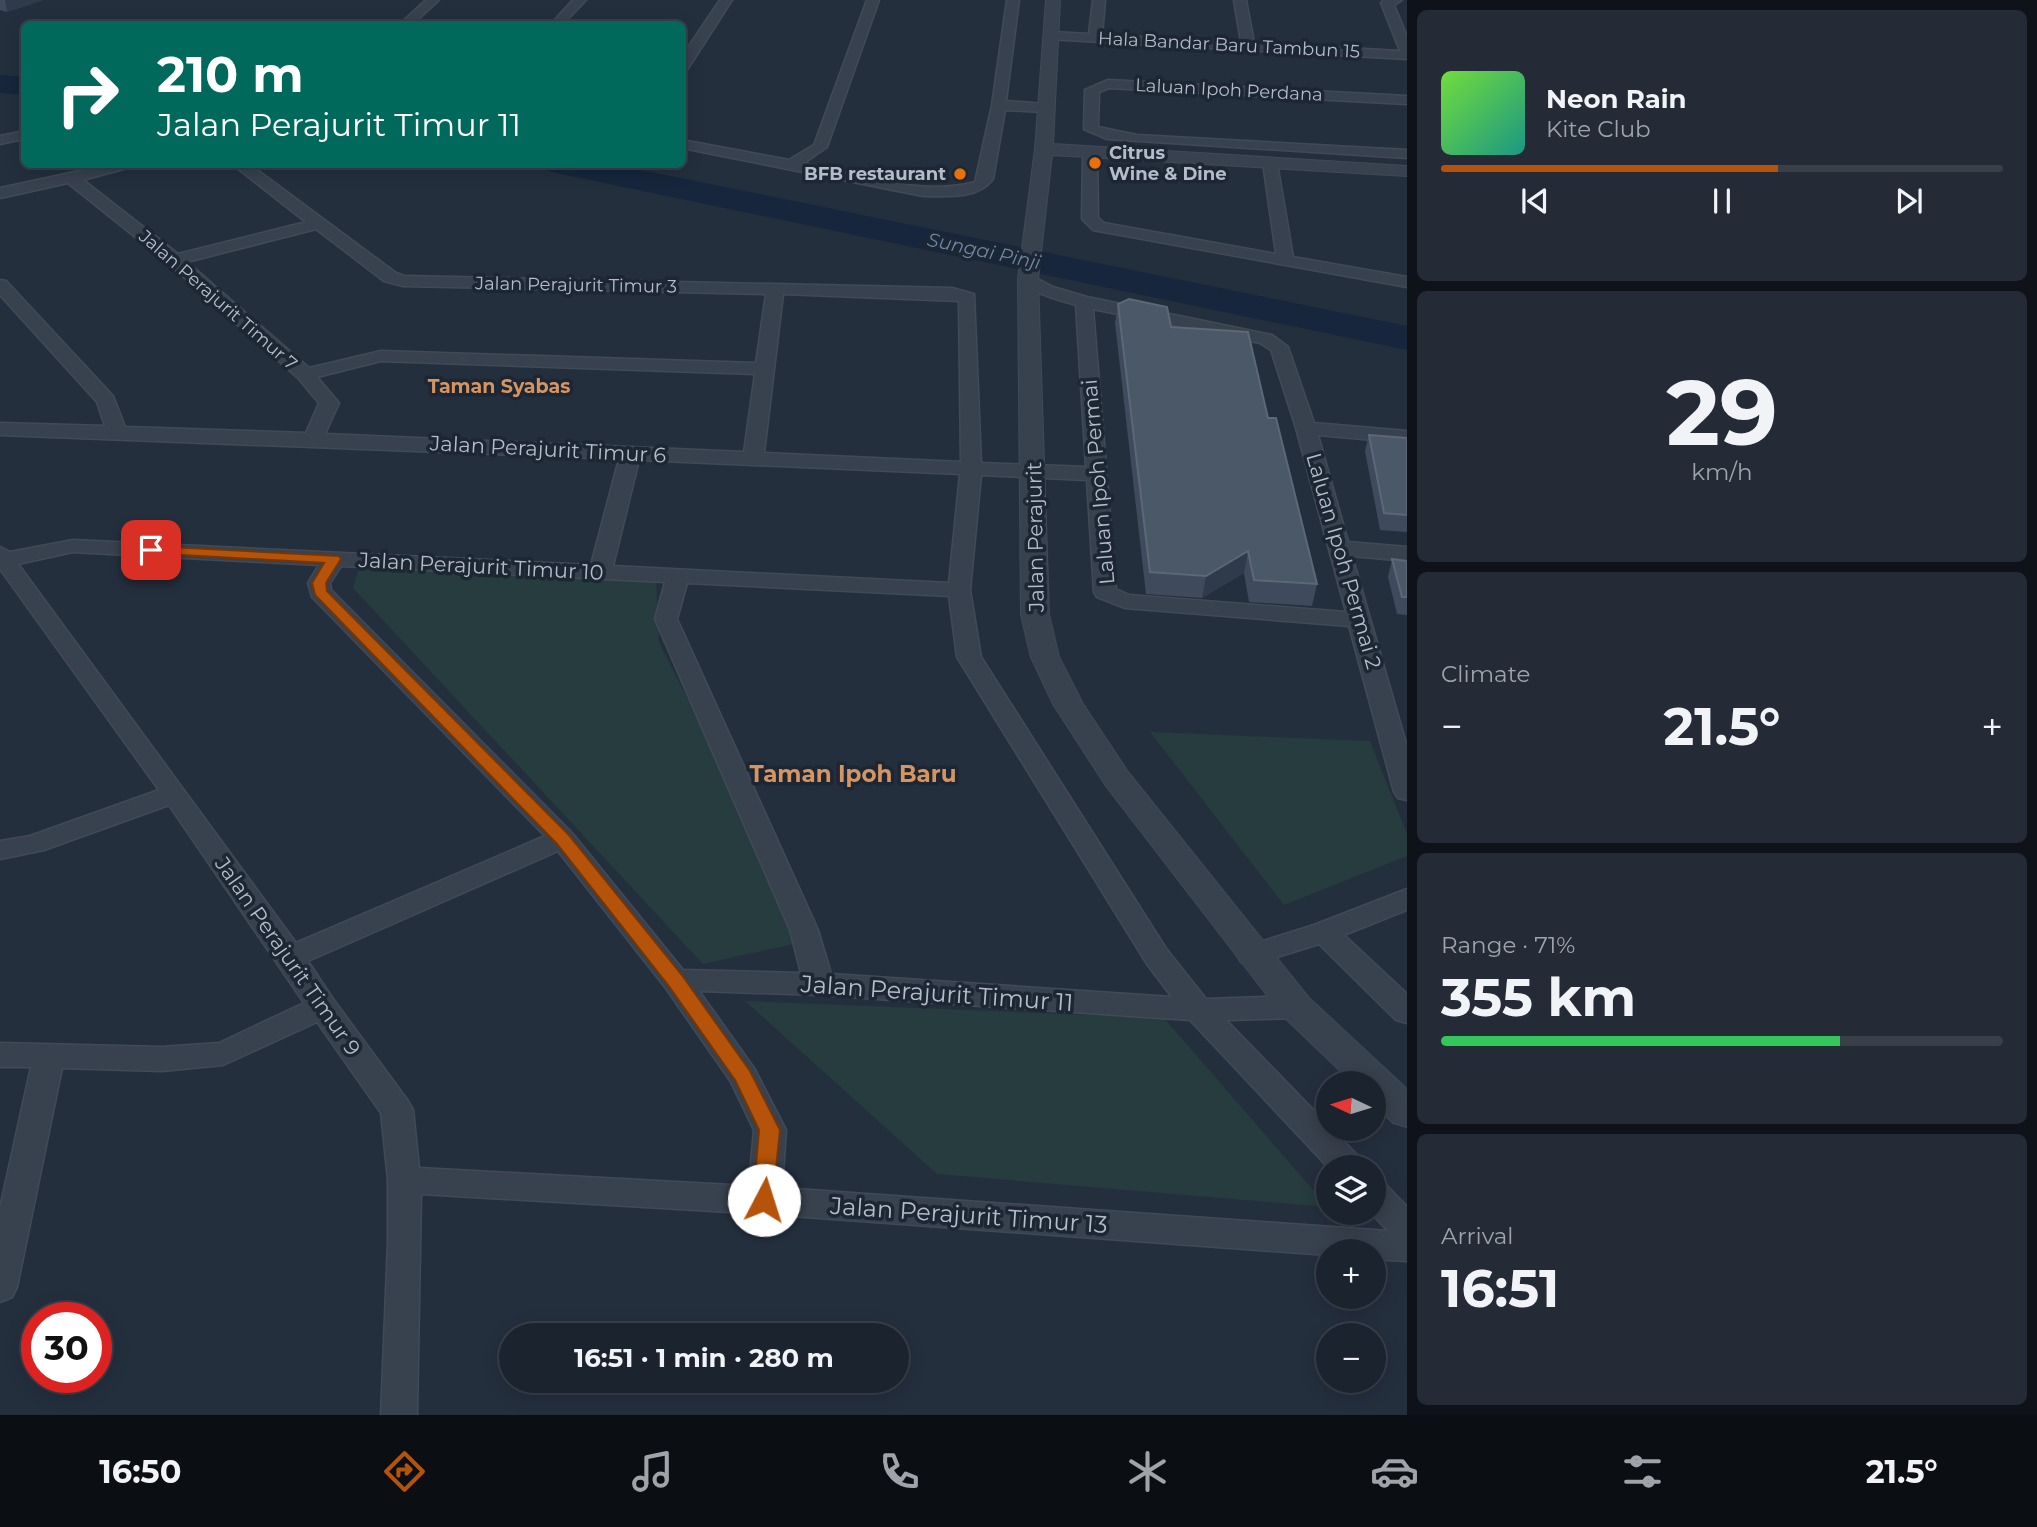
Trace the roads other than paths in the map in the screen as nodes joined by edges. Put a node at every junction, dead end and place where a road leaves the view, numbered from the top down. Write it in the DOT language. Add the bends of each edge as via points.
graph roads {
  1 [pos="433,0"];
  2 [pos="580,0"];
  3 [pos="726,0"];
  4 [pos="873,0"];
  5 [pos="1013,0"];
  6 [pos="1053,0"];
  7 [pos="1099,0"];
  8 [pos="1240,0"];
  9 [pos="1396,0"];
  10 [pos="410,21"];
  11 [pos="560,21"];
  12 [pos="1052,36"];
  13 [pos="1095,38"];
  14 [pos="1248,46"];
  15 [pos="1407,54"];
  16 [pos="686,61"];
  17 [pos="1407,100"];
  18 [pos="999,105"];
  19 [pos="1045,108"];
  20 [pos="21,136"];
  21 [pos="0,141"];
  22 [pos="686,145"];
  23 [pos="1044,149"];
  24 [pos="1090,152"];
  25 [pos="1407,154"];
  26 [pos="1270,163"];
  27 [pos="793,164"];
  28 [pos="117,168"];
  29 [pos="244,168"];
  30 [pos="1407,171"];
  31 [pos="71,178"];
  32 [pos="0,193"];
  33 [pos="317,224"];
  34 [pos="175,260"];
  35 [pos="1285,260"];
  36 [pos="1028,279"];
  37 [pos="1407,282"];
  38 [pos="0,285"];
  39 [pos="775,290"];
  40 [pos="1084,302"];
  41 [pos="764,369"];
  42 [pos="305,374"];
  43 [pos="1306,428"];
  44 [pos="0,429"];
  45 [pos="117,432"];
  46 [pos="1407,437"];
  47 [pos="313,439"];
  48 [pos="631,453"];
  49 [pos="753,458"];
  50 [pos="971,468"];
  51 [pos="1034,471"];
  52 [pos="1095,474"];
  53 [pos="1340,548"];
  54 [pos="1407,554"];
  55 [pos="2,557"];
  56 [pos="334,559"];
  57 [pos="601,572"];
  58 [pos="678,574"];
  59 [pos="959,590"];
  60 [pos="1360,620"];
  61 [pos="1395,699"];
  62 [pos="1407,792"];
  63 [pos="175,794"];
  64 [pos="563,839"];
  65 [pos="0,850"];
  66 [pos="1407,899"];
  67 [pos="1324,932"];
  68 [pos="1251,955"];
  69 [pos="291,957"];
  70 [pos="675,980"];
  71 [pos="819,984"];
  72 [pos="322,1007"];
  73 [pos="1296,1007"];
  74 [pos="1198,1010"];
  75 [pos="1407,1012"];
  76 [pos="0,1055"];
  77 [pos="49,1056"];
  78 [pos="1407,1112"];
  79 [pos="1337,1155"];
  80 [pos="404,1180"];
  81 [pos="764,1200"];
  82 [pos="1386,1207"];
  83 [pos="1407,1229"];
  84 [pos="1407,1247"];
  85 [pos="0,1287"];
  86 [pos="399,1415"];
  1 -- 10 [label="street"];
  2 -- 11 [label="street"];
  3 -- 16 [label="street"];
  4 -- 27 [label="street" via="820,147"];
  5 -- 18 [label="street"];
  6 -- 12 [label="street, Jalan Perajurit"];
  7 -- 13 [label="street"];
  8 -- 14 [label="street"];
  9 -- 15 [label="street" via="1387,3"];
  12 -- 13 [label="street, Hala Bandar Baru Tambun 15"];
  12 -- 19 [label="street, Jalan Perajurit"];
  13 -- 14 [label="street, Hala Bandar Baru Tambun 15"];
  14 -- 15 [label="street, Hala Bandar Baru Tambun 15"];
  17 -- 25 [label="street, Laluan Ipoh Perdana" via="1108,84 1092,90 1091,129 1137,139"];
  18 -- 19 [label="street"];
  18 -- 27 [label="street" via="981,185 948,192 900,187"];
  19 -- 23 [label="street, Jalan Perajurit"];
  20 -- 21 [label="street"];
  22 -- 27 [label="street"];
  23 -- 24 [label="street"];
  23 -- 36 [label="street, Jalan Perajurit"];
  24 -- 26 [label="street"];
  24 -- 35 [label="street" via="1090,219 1094,225"];
  26 -- 30 [label="street"];
  26 -- 35 [label="street"];
  28 -- 31 [label="street"];
  29 -- 33 [label="street, Jalan Perajurit Timur 3"];
  31 -- 32 [label="street"];
  31 -- 34 [label="street, Jalan Perajurit Timur 7"];
  33 -- 34 [label="street"];
  33 -- 39 [label="street, Jalan Perajurit Timur 3" via="390,277 403,281"];
  34 -- 42 [label="street, Jalan Perajurit Timur 7"];
  35 -- 37 [label="street"];
  36 -- 40 [label="street" via="1047,291"];
  36 -- 51 [label="street, Jalan Perajurit"];
  38 -- 45 [label="street" via="106,400"];
  39 -- 41 [label="street"];
  39 -- 50 [label="street, Jalan Perajurit Timur 3" via="964,296 969,301"];
  40 -- 43 [label="street, Laluan Ipoh Permai 2" via="1266,339 1279,347"];
  40 -- 52 [label="street, Laluan Ipoh Permai"];
  41 -- 42 [label="street" via="381,356"];
  41 -- 49 [label="street"];
  42 -- 47 [label="street, Jalan Perajurit Timur 7" via="329,403"];
  43 -- 46 [label="street"];
  43 -- 53 [label="street, Laluan Ipoh Permai 2"];
  44 -- 45 [label="street, Jalan Perajurit Timur 6"];
  45 -- 47 [label="street, Jalan Perajurit Timur 6"];
  47 -- 48 [label="street, Jalan Perajurit Timur 6"];
  48 -- 49 [label="street, Jalan Perajurit Timur 6"];
  48 -- 57 [label="street"];
  49 -- 50 [label="street, Jalan Perajurit Timur 6"];
  50 -- 51 [label="street, Jalan Perajurit Timur 6"];
  50 -- 59 [label="street"];
  51 -- 52 [label="street, Jalan Perajurit Timur 6"];
  51 -- 68 [label="street, Jalan Perajurit" via="1035,615 1045,657 1068,704 1116,779"];
  52 -- 60 [label="street, Laluan Ipoh Permai" via="1103,588 1110,596 1125,601"];
  53 -- 54 [label="street"];
  53 -- 60 [label="street, Laluan Ipoh Permai 2"];
  55 -- 56 [label="street, Jalan Perajurit Timur 10" via="68,546"];
  55 -- 63 [label="street, Jalan Perajurit Timur 9"];
  56 -- 57 [label="street, Jalan Perajurit Timur 10"];
  56 -- 64 [label="street" via="319,583 320,592"];
  57 -- 58 [label="street, Jalan Perajurit Timur 10"];
  58 -- 59 [label="street, Jalan Perajurit Timur 10"];
  58 -- 71 [label="street" via="666,620 804,930"];
  59 -- 74 [label="street" via="969,657 1157,957"];
  60 -- 61 [label="street, Laluan Ipoh Permai 2"];
  61 -- 62 [label="street, Laluan Ipoh Permai 2"];
  63 -- 65 [label="street" via="34,844"];
  63 -- 69 [label="street, Jalan Perajurit Timur 9"];
  64 -- 69 [label="street"];
  64 -- 70 [label="street"];
  66 -- 67 [label="street"];
  67 -- 68 [label="street"];
  67 -- 75 [label="street"];
  68 -- 73 [label="street, Jalan Perajurit"];
  69 -- 72 [label="street, Jalan Perajurit Timur 9"];
  70 -- 71 [label="street, Jalan Perajurit Timur 11"];
  70 -- 81 [label="street" via="743,1076 770,1130"];
  71 -- 74 [label="street, Jalan Perajurit Timur 11"];
  72 -- 77 [label="street" via="223,1054 162,1059"];
  72 -- 80 [label="street, Jalan Perajurit Timur 9" via="397,1110"];
  73 -- 74 [label="street, Jalan Perajurit Timur 11"];
  73 -- 78 [label="street, Jalan Perajurit"];
  74 -- 79 [label="street"];
  76 -- 77 [label="street"];
  77 -- 85 [label="street"];
  80 -- 81 [label="street, Jalan Perajurit Timur 13"];
  80 -- 86 [label="street, Jalan Perajurit Timur 9"];
  81 -- 84 [label="street, Jalan Perajurit Timur 13"];
  82 -- 83 [label="street"];
}
